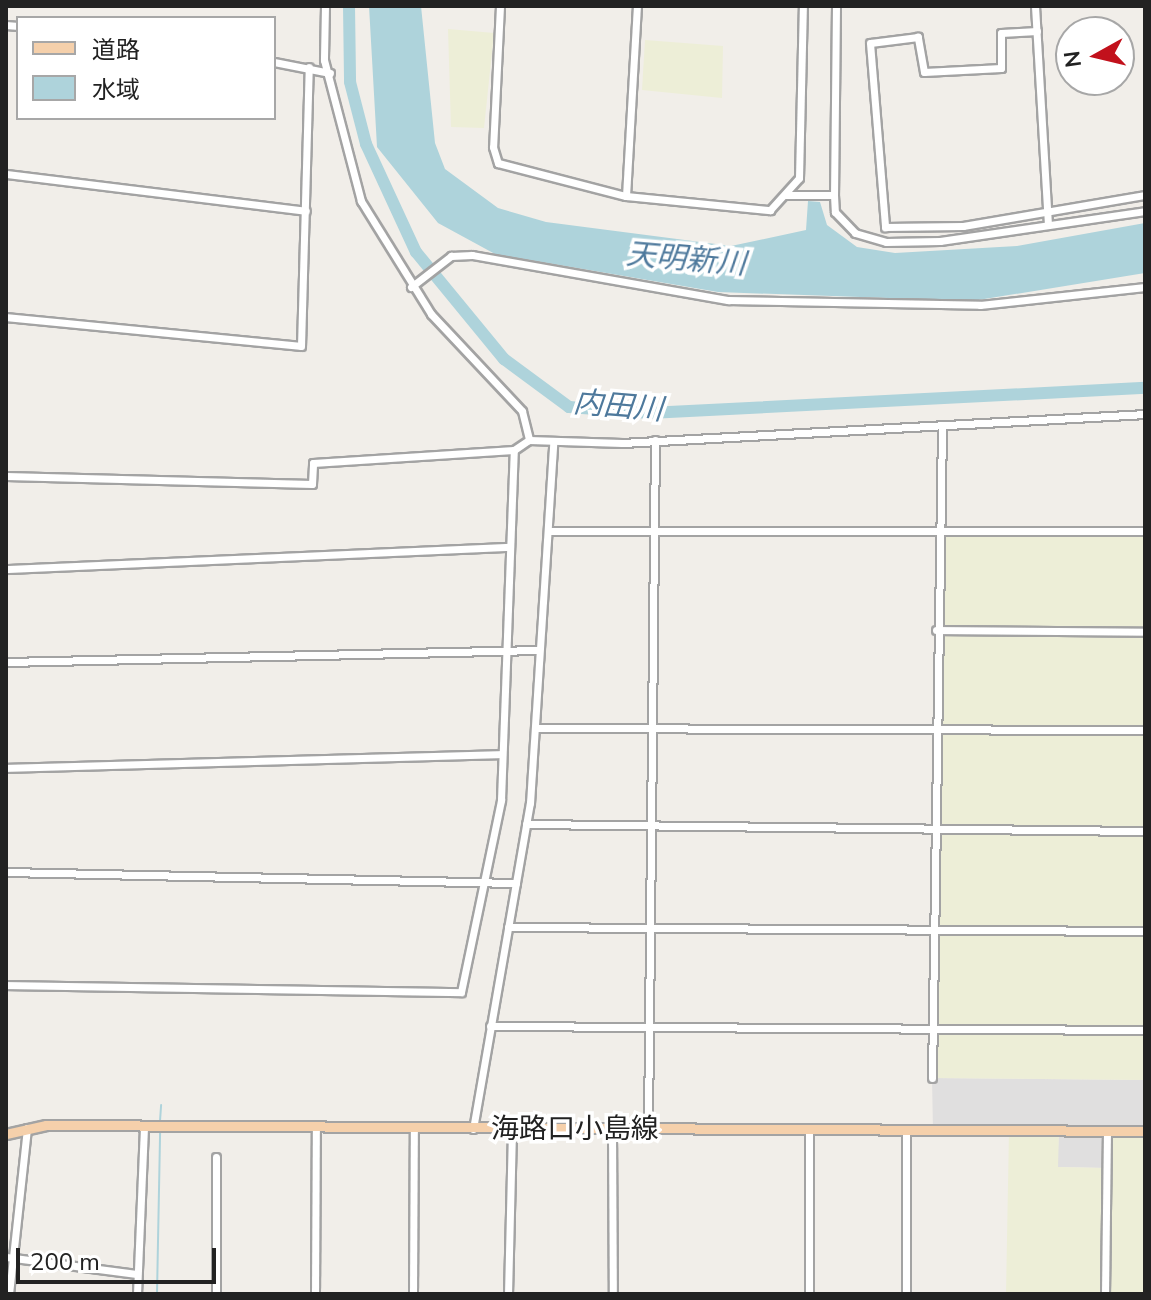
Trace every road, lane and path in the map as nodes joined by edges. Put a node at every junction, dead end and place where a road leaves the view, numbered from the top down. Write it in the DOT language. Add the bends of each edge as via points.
graph roads {
  1 [pos="325,6"];
  2 [pos="500,6"];
  3 [pos="637,6"];
  4 [pos="803,6"];
  5 [pos="836,6"];
  6 [pos="1035,6"];
  7 [pos="1037,31"];
  8 [pos="276,62"];
  9 [pos="309,67"];
  10 [pos="330,73"];
  11 [pos="6,174"];
  12 [pos="790,195"];
  13 [pos="834,195"];
  14 [pos="1145,195"];
  15 [pos="626,196"];
  16 [pos="1049,210"];
  17 [pos="306,211"];
  18 [pos="1145,211"];
  19 [pos="1048,225"];
  20 [pos="411,287"];
  21 [pos="1145,287"];
  22 [pos="6,317"];
  23 [pos="1145,414"];
  24 [pos="942,425"];
  25 [pos="529,440"];
  26 [pos="655,440"];
  27 [pos="553,443"];
  28 [pos="514,450"];
  29 [pos="6,476"];
  30 [pos="549,531"];
  31 [pos="1145,531"];
  32 [pos="654,532"];
  33 [pos="942,533"];
  34 [pos="508,547"];
  35 [pos="6,569"];
  36 [pos="936,630"];
  37 [pos="1145,632"];
  38 [pos="504,650"];
  39 [pos="537,650"];
  40 [pos="6,662"];
  41 [pos="653,727"];
  42 [pos="535,728"];
  43 [pos="937,728"];
  44 [pos="1145,730"];
  45 [pos="502,754"];
  46 [pos="6,768"];
  47 [pos="526,824"];
  48 [pos="652,827"];
  49 [pos="935,830"];
  50 [pos="1145,831"];
  51 [pos="6,872"];
  52 [pos="479,882"];
  53 [pos="516,883"];
  54 [pos="508,927"];
  55 [pos="650,930"];
  56 [pos="933,930"];
  57 [pos="1145,931"];
  58 [pos="6,985"];
  59 [pos="490,1026"];
  60 [pos="649,1027"];
  61 [pos="933,1029"];
  62 [pos="1145,1030"];
  63 [pos="932,1078"];
  64 [pos="144,1127"];
  65 [pos="27,1128"];
  66 [pos="316,1128"];
  67 [pos="414,1128"];
  68 [pos="473,1129"];
  69 [pos="512,1129"];
  70 [pos="612,1129"];
  71 [pos="648,1129"];
  72 [pos="809,1130"];
  73 [pos="906,1131"];
  74 [pos="1107,1131"];
  75 [pos="1145,1131"];
  76 [pos="6,1134"];
  77 [pos="216,1157"];
  78 [pos="10,1258"];
  79 [pos="137,1274"];
  80 [pos="9,1294"];
  81 [pos="137,1294"];
  82 [pos="216,1294"];
  83 [pos="315,1294"];
  84 [pos="413,1294"];
  85 [pos="508,1294"];
  86 [pos="613,1294"];
  87 [pos="809,1294"];
  88 [pos="906,1294"];
  89 [pos="1105,1294"];
  1 -- 10 [label="street"];
  2 -- 15 [label="street" via="495,161"];
  3 -- 15 [label="street"];
  4 -- 12 [label="street" via="799,178"];
  5 -- 13 [label="street"];
  6 -- 7 [label="street"];
  7 -- 16 [label="street"];
  7 -- 16 [label="street" via="1001,33 1001,68 924,72 918,37 870,46 885,227 963,226"];
  8 -- 9 [label="street"];
  9 -- 10 [label="street"];
  9 -- 17 [label="street"];
  10 -- 20 [label="street" via="355,186"];
  11 -- 17 [label="street"];
  12 -- 13 [label="street"];
  12 -- 15 [label="street" via="770,210"];
  13 -- 19 [label="street" via="843,224 886,242"];
  14 -- 16 [label="street"];
  16 -- 19 [label="street"];
  17 -- 22 [label="street" via="301,346"];
  18 -- 19 [label="street"];
  20 -- 21 [label="street" via="451,256 728,300 980,305"];
  20 -- 25 [label="street" via="522,411"];
  23 -- 24 [label="street"];
  24 -- 26 [label="street"];
  24 -- 33 [label="street"];
  25 -- 27 [label="street"];
  25 -- 28 [label="street"];
  26 -- 27 [label="street"];
  26 -- 32 [label="street"];
  27 -- 30 [label="street"];
  28 -- 29 [label="street" via="313,463 312,484"];
  28 -- 34 [label="street"];
  30 -- 32 [label="street"];
  30 -- 39 [label="street"];
  31 -- 33 [label="street"];
  32 -- 33 [label="street"];
  32 -- 41 [label="street"];
  33 -- 36 [label="street"];
  34 -- 35 [label="street"];
  34 -- 38 [label="street"];
  36 -- 37 [label="street"];
  36 -- 43 [label="street"];
  38 -- 39 [label="street"];
  38 -- 40 [label="street"];
  38 -- 45 [label="street"];
  39 -- 42 [label="street"];
  41 -- 42 [label="street"];
  41 -- 43 [label="street"];
  41 -- 48 [label="street"];
  42 -- 47 [label="street"];
  43 -- 44 [label="street"];
  43 -- 49 [label="street"];
  45 -- 46 [label="street"];
  45 -- 52 [label="street" via="501,800"];
  47 -- 48 [label="street"];
  47 -- 53 [label="street"];
  48 -- 49 [label="street"];
  48 -- 55 [label="street"];
  49 -- 50 [label="street"];
  49 -- 56 [label="street"];
  51 -- 52 [label="street"];
  52 -- 53 [label="street"];
  52 -- 58 [label="street" via="461,992"];
  53 -- 54 [label="street"];
  54 -- 55 [label="street"];
  54 -- 59 [label="street"];
  55 -- 56 [label="street"];
  55 -- 60 [label="street"];
  56 -- 57 [label="street"];
  56 -- 61 [label="street"];
  59 -- 60 [label="street"];
  59 -- 68 [label="street"];
  60 -- 61 [label="street"];
  60 -- 71 [label="street"];
  61 -- 62 [label="street"];
  61 -- 63 [label="street"];
  64 -- 65 [label="main road, 海路口小島線"];
  64 -- 66 [label="main road, 海路口小島線"];
  64 -- 79 [label="street"];
  65 -- 76 [label="main road, 海路口小島線"];
  65 -- 78 [label="street"];
  66 -- 67 [label="main road, 海路口小島線"];
  66 -- 83 [label="street"];
  67 -- 68 [label="main road, 海路口小島線"];
  67 -- 84 [label="street"];
  68 -- 69 [label="main road, 海路口小島線"];
  69 -- 70 [label="main road, 海路口小島線"];
  69 -- 85 [label="street"];
  70 -- 71 [label="main road, 海路口小島線"];
  70 -- 86 [label="street"];
  71 -- 72 [label="main road, 海路口小島線"];
  72 -- 73 [label="main road, 海路口小島線"];
  72 -- 87 [label="street"];
  73 -- 74 [label="main road, 海路口小島線"];
  73 -- 88 [label="street"];
  74 -- 75 [label="main road, 海路口小島線"];
  74 -- 89 [label="street"];
  77 -- 82 [label="street"];
  78 -- 79 [label="street"];
  78 -- 80 [label="street"];
  79 -- 81 [label="street"];
}
